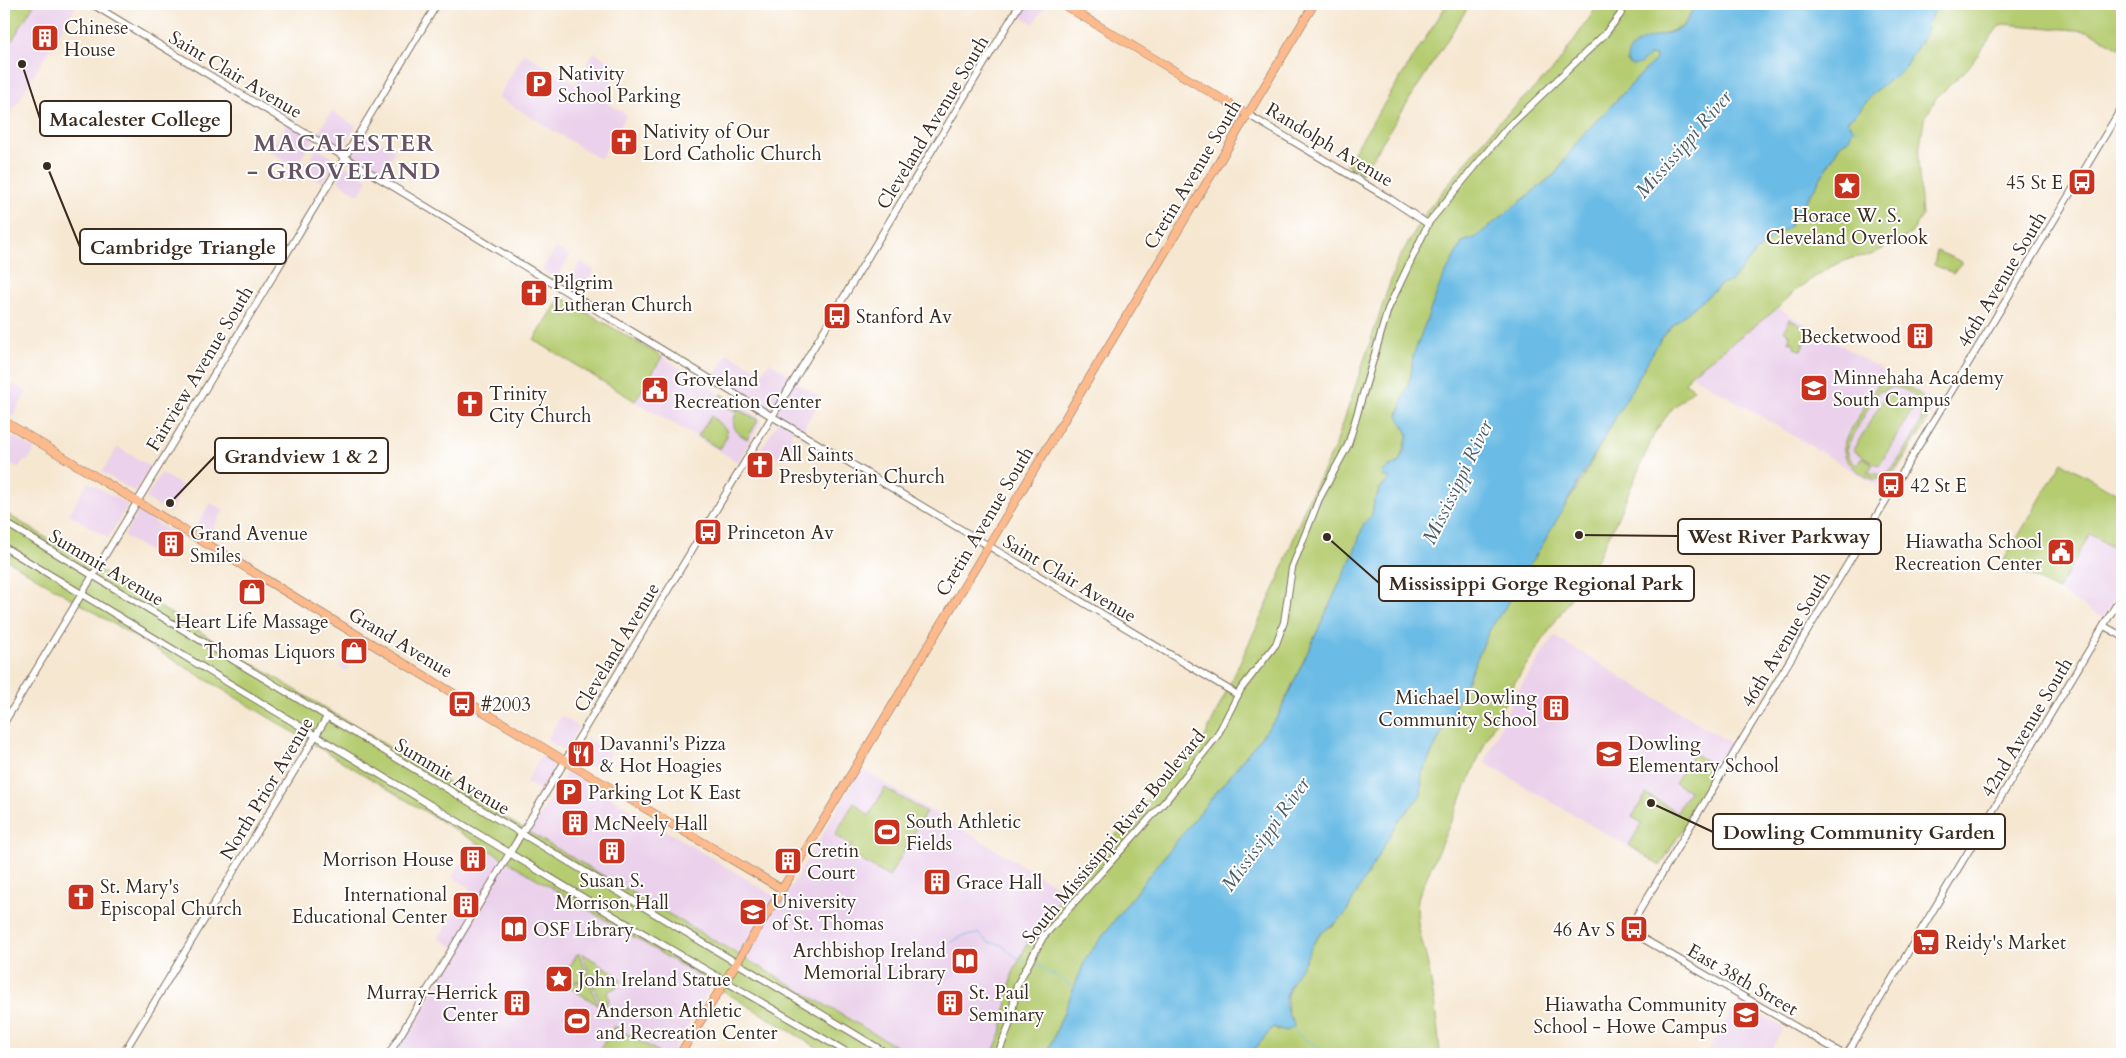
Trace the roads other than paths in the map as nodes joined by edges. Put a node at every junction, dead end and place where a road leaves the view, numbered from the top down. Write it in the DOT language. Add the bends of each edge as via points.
graph roads {
  1 [pos="92,4"];
  2 [pos="437,4"];
  3 [pos="1020,4"];
  4 [pos="1062,4"];
  5 [pos="1314,4"];
  6 [pos="1625,4"];
  7 [pos="2122,107"];
  8 [pos="1247,114"];
  9 [pos="344,157"];
  10 [pos="1429,222"];
  11 [pos="869,256"];
  12 [pos="772,417"];
  13 [pos="4,422"];
  14 [pos="137,501"];
  15 [pos="4,522"];
  16 [pos="988,546"];
  17 [pos="4,547"];
  18 [pos="92,575"];
  19 [pos="81,594"];
  20 [pos="2122,595"];
  21 [pos="2104,626"];
  22 [pos="2122,636"];
  23 [pos="1238,695"];
  24 [pos="327,717"];
  25 [pos="4,723"];
  26 [pos="316,736"];
  27 [pos="566,761"];
  28 [pos="522,834"];
  29 [pos="511,853"];
  30 [pos="782,889"];
  31 [pos="1628,930"];
  32 [pos="736,962"];
  33 [pos="725,981"];
  34 [pos="123,1054"];
  35 [pos="389,1054"];
  36 [pos="680,1054"];
  37 [pos="850,1054"];
  38 [pos="888,1054"];
  39 [pos="998,1054"];
  40 [pos="1843,1054"];
  41 [pos="1847,1054"];
  1 -- 9 [label="street, Saint Clair Avenue"];
  2 -- 9 [label="street, Fairview Avenue South"];
  3 -- 11 [label="street, Cleveland Avenue South"];
  4 -- 8 [label="main road, Randolph Avenue"];
  5 -- 8 [label="main road, Cretin Avenue South"];
  6 -- 10 [label="street, South Mississippi River Boulevard" via="1605,34 1506,129"];
  7 -- 31 [label="street, 46th Avenue South"];
  8 -- 10 [label="street, Randolph Avenue"];
  8 -- 16 [label="main road, Cretin Avenue South"];
  9 -- 12 [label="street, Saint Clair Avenue"];
  9 -- 14 [label="street, Fairview Avenue South"];
  10 -- 23 [label="street, South Mississippi River Boulevard" via="1388,308 1348,445 1319,499 1292,568 1284,622 1276,644"];
  11 -- 12 [label="street, Cleveland Avenue"];
  12 -- 16 [label="street, Saint Clair Avenue"];
  12 -- 27 [label="street, Cleveland Avenue"];
  13 -- 14 [label="main road, Grand Avenue"];
  14 -- 18 [label="street, Fairview Avenue South"];
  14 -- 27 [label="main road, Grand Avenue"];
  15 -- 18 [label="street, Summit Avenue"];
  16 -- 23 [label="street, Saint Clair Avenue"];
  16 -- 30 [label="main road, Cretin Avenue South"];
  17 -- 19 [label="street, Summit Avenue"];
  18 -- 19 [label="street, Fairview Avenue South"];
  18 -- 24 [label="street, Summit Avenue"];
  19 -- 25 [label="street, Fairview Avenue South"];
  19 -- 26 [label="street, Summit Avenue"];
  20 -- 21 [label="street, 42nd Avenue South"];
  21 -- 22 [label="street"];
  21 -- 41 [label="street, 42nd Avenue South"];
  23 -- 39 [label="street, South Mississippi River Boulevard" via="1217,736 1168,798 1059,918 1035,950 1013,999 1010,1023"];
  24 -- 26 [label="street, North Prior Avenue"];
  24 -- 28 [label="street, Summit Avenue"];
  26 -- 29 [label="street, Summit Avenue"];
  26 -- 34 [label="street, North Prior Avenue"];
  27 -- 28 [label="street, Cleveland Avenue"];
  27 -- 30 [label="main road, Grand Avenue"];
  28 -- 29 [label="street, Cleveland Avenue"];
  28 -- 32 [label="street, Summit Avenue"];
  29 -- 33 [label="street, Summit Avenue"];
  29 -- 35 [label="street, Cleveland Avenue"];
  30 -- 32 [label="main road, Cretin Avenue South"];
  31 -- 40 [label="street, East 38th Street"];
  32 -- 33 [label="main road, Cretin Avenue South"];
  32 -- 38 [label="street, Summit Avenue"];
  33 -- 36 [label="main road, Cretin Avenue South"];
  33 -- 37 [label="street, Summit Avenue"];
}
